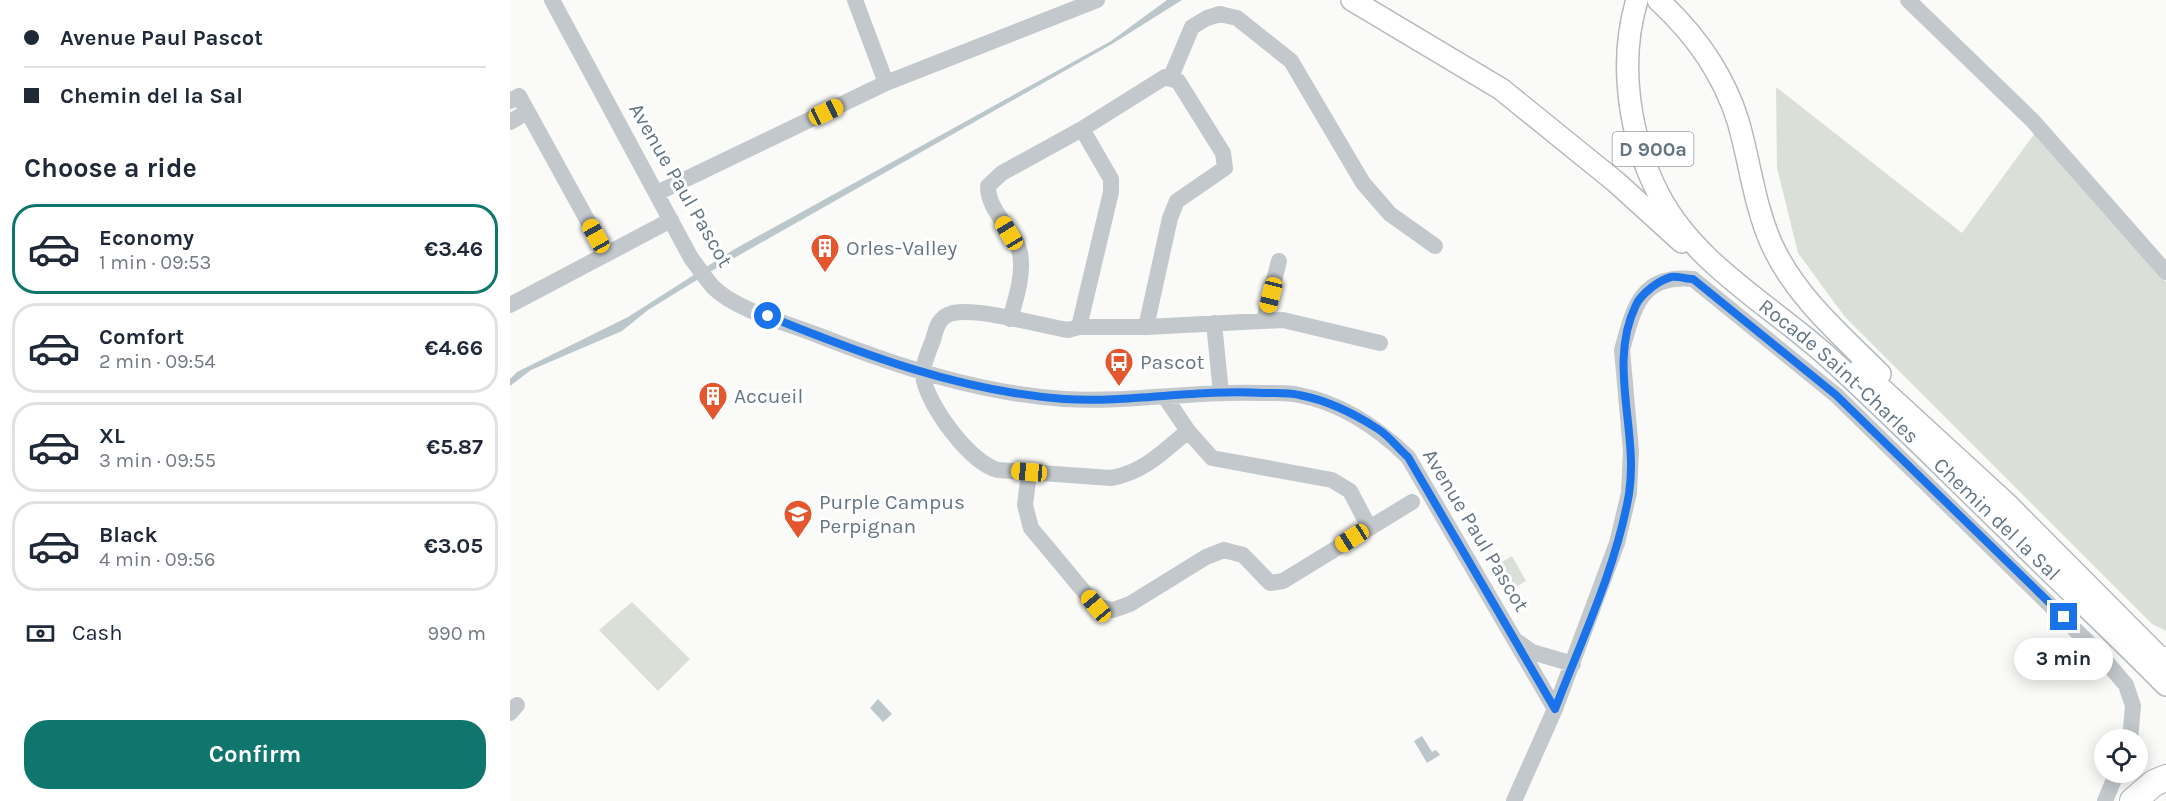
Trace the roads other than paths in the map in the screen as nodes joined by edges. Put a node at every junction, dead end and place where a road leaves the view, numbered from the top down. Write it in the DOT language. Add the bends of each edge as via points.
graph roads {
  1 [pos="552,0"];
  2 [pos="855,0"];
  3 [pos="1097,0"];
  4 [pos="1352,0"];
  5 [pos="1637,0"];
  6 [pos="1908,0"];
  7 [pos="1656,1"];
  8 [pos="1170,79"];
  9 [pos="886,83"];
  10 [pos="510,101"];
  11 [pos="527,112"];
  12 [pos="510,122"];
  13 [pos="1082,129"];
  14 [pos="657,193"];
  15 [pos="671,220"];
  16 [pos="1435,246"];
  17 [pos="606,254"];
  18 [pos="1279,261"];
  19 [pos="2166,272"];
  20 [pos="510,305"];
  21 [pos="1010,319"];
  22 [pos="1264,320"];
  23 [pos="1214,323"];
  24 [pos="1079,327"];
  25 [pos="1146,327"];
  26 [pos="1380,342"];
  27 [pos="923,374"];
  28 [pos="1221,393"];
  29 [pos="1165,397"];
  30 [pos="1903,428"];
  31 [pos="1188,431"];
  32 [pos="1029,472"];
  33 [pos="1412,502"];
  34 [pos="2006,503"];
  35 [pos="1370,527"];
  36 [pos="1517,641"];
  37 [pos="2164,662"];
  38 [pos="1572,664"];
  39 [pos="2166,686"];
  40 [pos="1555,709"];
  41 [pos="2131,729"];
  42 [pos="2166,778"];
  43 [pos="2112,783"];
  44 [pos="1514,801"];
  45 [pos="2105,801"];
  46 [pos="2133,801"];
  1 -- 14 [label="street, Avenue Paul Pascot"];
  2 -- 9 [label="street"];
  3 -- 9 [label="street"];
  4 -- 30 [label="main road" via="1501,90 1616,182 1751,303"];
  5 -- 30 [label="main road, Rocade Saint-Charles / D 900a" via="1629,41 1631,109 1641,151 1660,196 1711,260 1824,354"];
  6 -- 19 [label="street" via="2033,121"];
  7 -- 34 [label="main road" via="1689,30 1714,65 1738,121 1751,180 1772,244 1805,300"];
  7 -- 34 [label="main road, Rocade Saint-Charles / D 900a" via="1640,45 1641,89 1645,119 1660,167 1683,208 1740,269 1886,391"];
  8 -- 13 [label="street" via="1165,77"];
  8 -- 16 [label="street" via="1192,27 1220,14 1237,18 1291,61 1363,183 1390,214"];
  8 -- 25 [label="street" via="1178,81 1223,153 1225,168 1177,201"];
  9 -- 14 [label="street"];
  10 -- 11 [label="street" via="519,96"];
  11 -- 12 [label="street"];
  11 -- 17 [label="street"];
  13 -- 21 [label="street" via="1002,173 988,186 988,198 1020,251 1022,271"];
  13 -- 24 [label="street" via="1111,179 1111,192"];
  14 -- 15 [label="street, Avenue Paul Pascot"];
  15 -- 17 [label="street"];
  15 -- 27 [label="street, Avenue Paul Pascot" via="691,258 714,288 738,303"];
  17 -- 20 [label="street"];
  18 -- 22 [label="street"];
  21 -- 24 [label="street" via="1068,330"];
  21 -- 27 [label="street" via="952,313 938,322"];
  22 -- 23 [label="street"];
  22 -- 26 [label="street" via="1283,320"];
  23 -- 25 [label="street"];
  23 -- 28 [label="street"];
  24 -- 25 [label="street"];
  27 -- 29 [label="street, Avenue Paul Pascot" via="996,390 1064,399"];
  27 -- 32 [label="street" via="932,402 976,458 987,467"];
  28 -- 29 [label="street, Avenue Paul Pascot"];
  28 -- 36 [label="street, Avenue Paul Pascot" via="1299,394 1340,408 1379,429 1408,457"];
  29 -- 31 [label="street"];
  30 -- 39 [label="main road, Rocade Saint-Charles / D 900a"];
  31 -- 32 [label="street" via="1127,476"];
  31 -- 35 [label="street" via="1212,458 1332,480 1345,486"];
  32 -- 35 [label="street" via="1025,505 1031,528 1096,606 1113,610 1224,550 1244,555 1270,583 1283,581"];
  33 -- 35 [label="street"];
  34 -- 37 [label="main road, Rocade Saint-Charles / D 900a"];
  36 -- 38 [label="street, Avenue Paul Pascot" via="1532,652"];
  36 -- 40 [label="street, Avenue Paul Pascot"];
  38 -- 40 [label="street"];
  38 -- 41 [label="street, Chemin del la Sal" via="1617,543 1629,492 1631,451 1622,350 1636,303 1671,277 1693,279 1836,395 2047,600 2126,685 2133,706"];
  40 -- 44 [label="street"];
  42 -- 46 [label="highway"];
  43 -- 45 [label="street"];
}
